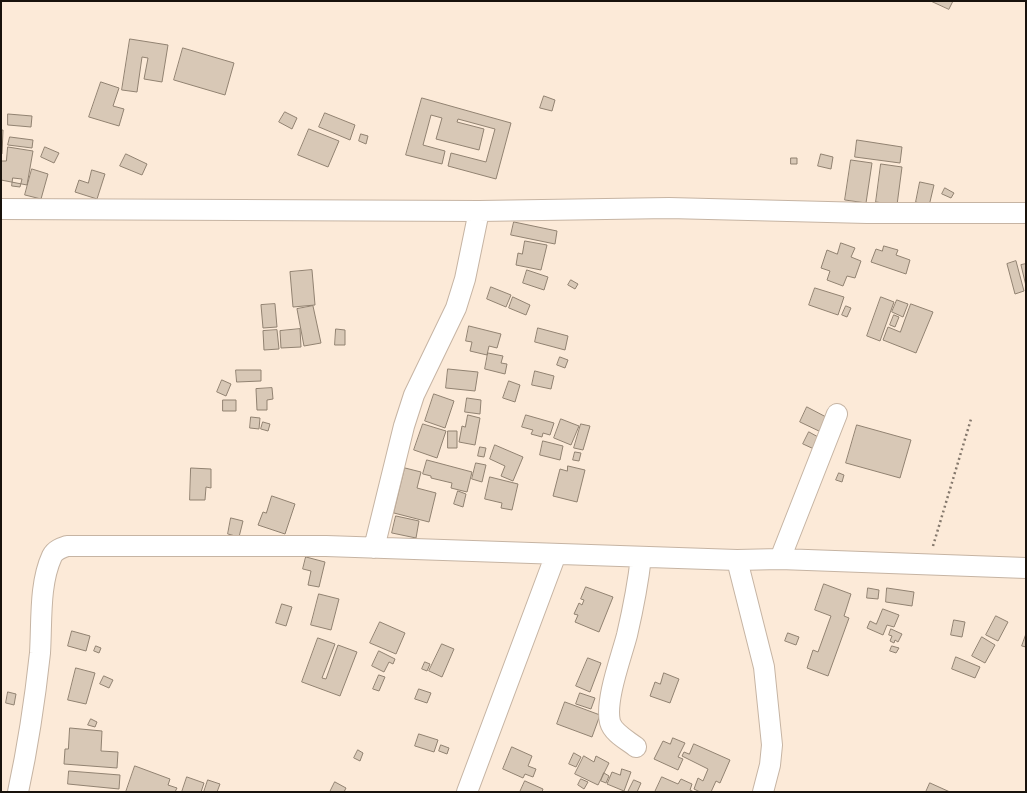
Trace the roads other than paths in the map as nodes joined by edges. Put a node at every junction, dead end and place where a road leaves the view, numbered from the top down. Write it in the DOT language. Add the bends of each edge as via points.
graph roads {
  1 [pos="1,209"];
  2 [pos="479,211"];
  3 [pos="1026,213"];
  4 [pos="837,414"];
  5 [pos="374,548"];
  6 [pos="556,554"];
  7 [pos="641,557"];
  8 [pos="780,559"];
  9 [pos="737,560"];
  10 [pos="1026,568"];
  11 [pos="636,746"];
  12 [pos="18,792"];
  13 [pos="466,792"];
  14 [pos="764,792"];
  1 -- 2 [label="street"];
  2 -- 3 [label="street" via="669,208 868,213"];
  2 -- 5 [label="street" via="465,279 456,308 414,395 404,426"];
  4 -- 8 [label="street"];
  5 -- 6 [label="street"];
  5 -- 12 [label="street" via="67,546 57,550 48,568 44,588 40,653"];
  6 -- 7 [label="street"];
  6 -- 13 [label="street"];
  7 -- 9 [label="street"];
  7 -- 11 [label="street" via="636,593 609,710 610,723 617,733"];
  8 -- 9 [label="street"];
  8 -- 10 [label="street"];
  9 -- 14 [label="street" via="764,667 772,745"];
}
